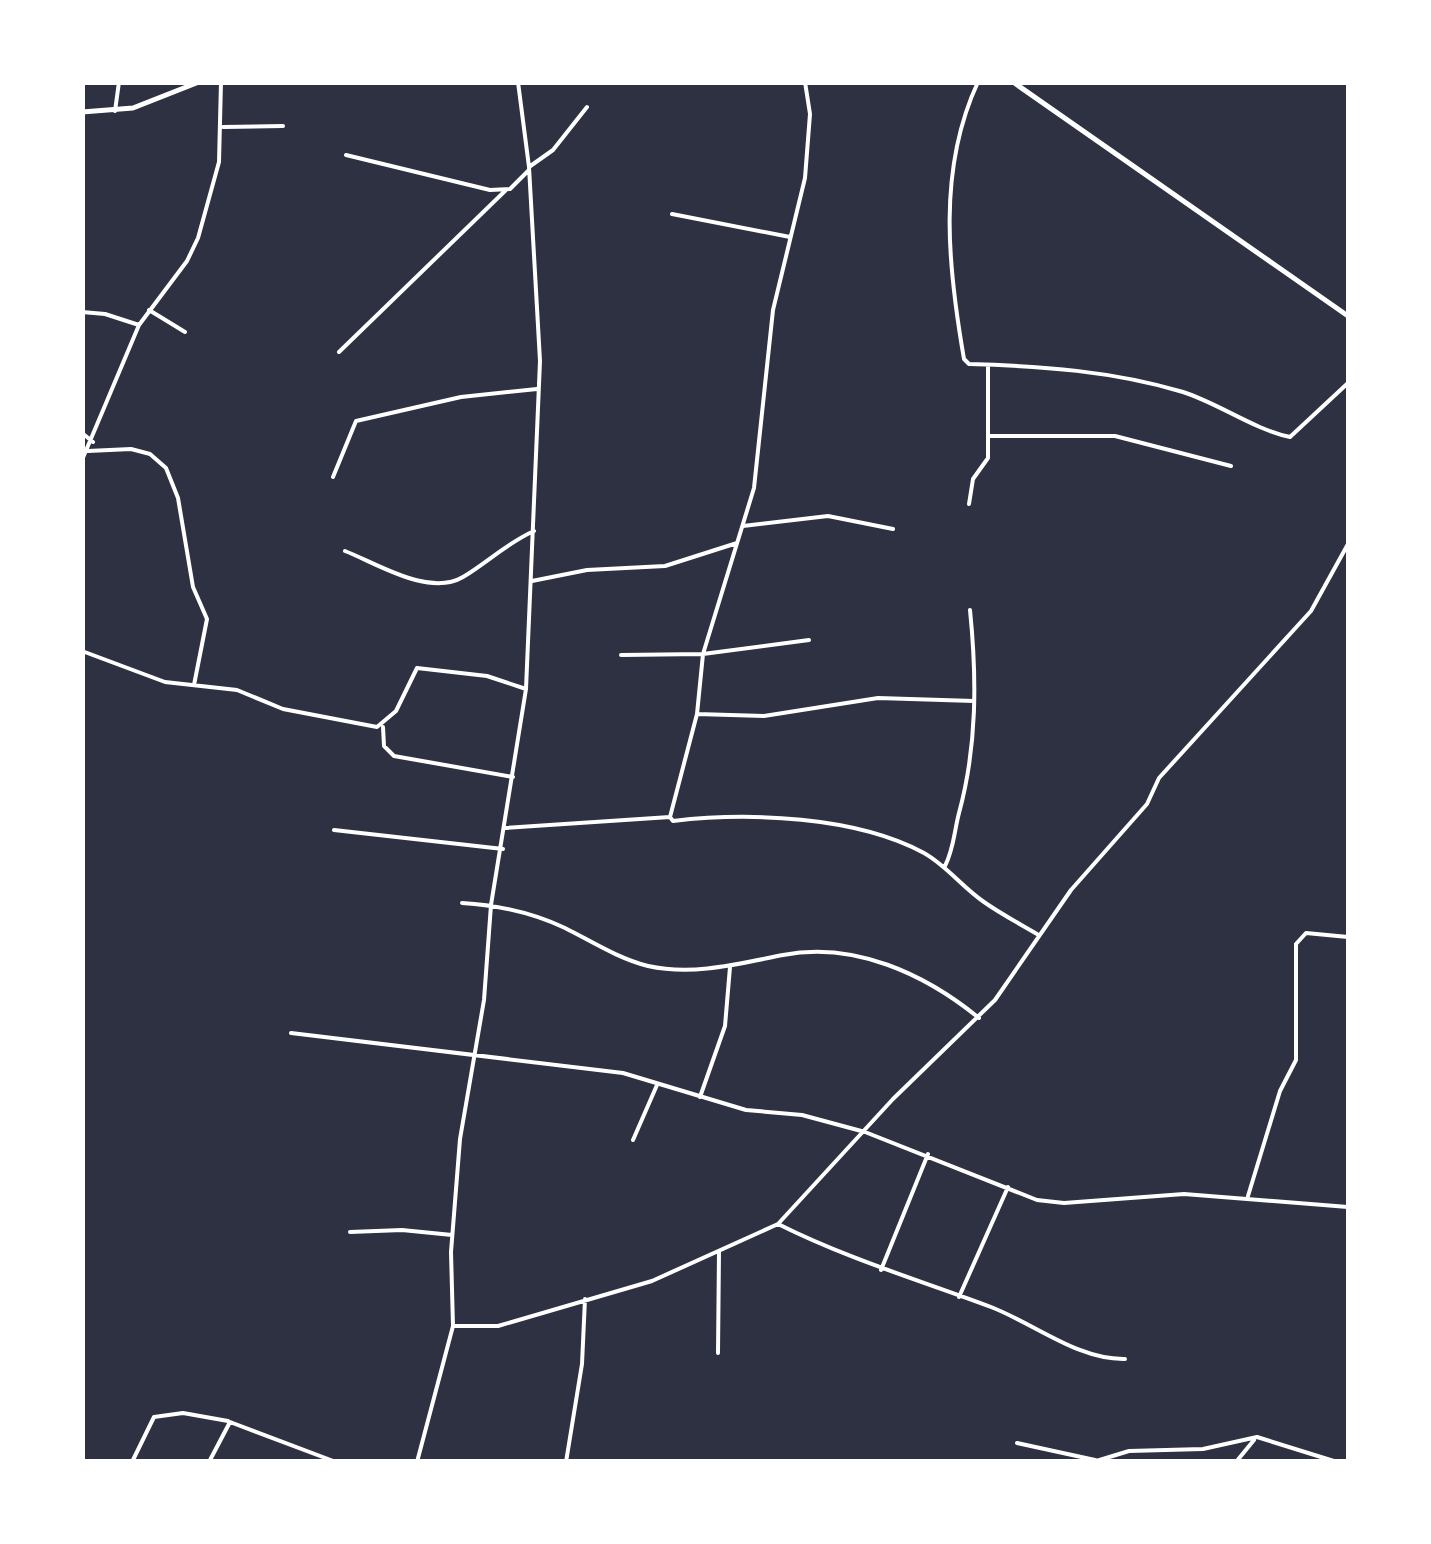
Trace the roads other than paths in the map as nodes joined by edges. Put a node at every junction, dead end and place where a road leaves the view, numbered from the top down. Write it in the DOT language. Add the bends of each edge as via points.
graph roads {
  1 [pos="119,82"];
  2 [pos="199,82"];
  3 [pos="222,82"];
  4 [pos="518,82"];
  5 [pos="805,82"];
  6 [pos="978,82"];
  7 [pos="1013,82"];
  8 [pos="587,106"];
  9 [pos="115,111"];
  10 [pos="82,112"];
  11 [pos="283,126"];
  12 [pos="222,127"];
  13 [pos="346,155"];
  14 [pos="529,169"];
  15 [pos="506,190"];
  16 [pos="672,214"];
  17 [pos="792,237"];
  18 [pos="148,310"];
  19 [pos="82,312"];
  20 [pos="1348,316"];
  21 [pos="139,325"];
  22 [pos="185,332"];
  23 [pos="339,352"];
  24 [pos="988,364"];
  25 [pos="1348,382"];
  26 [pos="538,388"];
  27 [pos="82,433"];
  28 [pos="988,436"];
  29 [pos="93,442"];
  30 [pos="88,451"];
  31 [pos="82,460"];
  32 [pos="1231,466"];
  33 [pos="333,477"];
  34 [pos="969,504"];
  35 [pos="743,526"];
  36 [pos="893,529"];
  37 [pos="535,530"];
  38 [pos="738,542"];
  39 [pos="1348,544"];
  40 [pos="346,551"];
  41 [pos="82,574"];
  42 [pos="532,581"];
  43 [pos="82,605"];
  44 [pos="970,610"];
  45 [pos="809,640"];
  46 [pos="82,651"];
  47 [pos="703,654"];
  48 [pos="622,655"];
  49 [pos="194,685"];
  50 [pos="526,689"];
  51 [pos="974,701"];
  52 [pos="697,714"];
  53 [pos="382,727"];
  54 [pos="513,777"];
  55 [pos="670,816"];
  56 [pos="506,828"];
  57 [pos="334,830"];
  58 [pos="503,850"];
  59 [pos="945,866"];
  60 [pos="462,903"];
  61 [pos="491,904"];
  62 [pos="1039,935"];
  63 [pos="1348,937"];
  64 [pos="730,967"];
  65 [pos="979,1018"];
  66 [pos="291,1033"];
  67 [pos="474,1054"];
  68 [pos="657,1085"];
  69 [pos="700,1097"];
  70 [pos="864,1132"];
  71 [pos="633,1140"];
  72 [pos="928,1154"];
  73 [pos="1008,1187"];
  74 [pos="1248,1196"];
  75 [pos="1348,1208"];
  76 [pos="778,1224"];
  77 [pos="350,1232"];
  78 [pos="452,1235"];
  79 [pos="720,1252"];
  80 [pos="880,1270"];
  81 [pos="959,1297"];
  82 [pos="586,1299"];
  83 [pos="453,1326"];
  84 [pos="718,1354"];
  85 [pos="1125,1359"];
  86 [pos="230,1422"];
  87 [pos="1257,1437"];
  88 [pos="1018,1444"];
  89 [pos="1094,1461"];
  90 [pos="1327,1461"];
  91 [pos="132,1462"];
  92 [pos="209,1462"];
  93 [pos="336,1462"];
  94 [pos="417,1462"];
  95 [pos="566,1462"];
  96 [pos="1236,1462"];
  97 [pos="1337,1462"];
  1 -- 9 [label="street"];
  2 -- 9 [label="main road"];
  3 -- 12 [label="street"];
  4 -- 14 [label="street"];
  5 -- 17 [label="street" via="809,141"];
  6 -- 24 [label="street" via="959,139 949,247 964,359"];
  7 -- 20 [label="main road"];
  8 -- 14 [label="street"];
  9 -- 10 [label="main road"];
  11 -- 12 [label="street"];
  12 -- 18 [label="street" via="214,190 198,238"];
  13 -- 15 [label="street"];
  14 -- 15 [label="street"];
  14 -- 26 [label="street"];
  15 -- 23 [label="street"];
  16 -- 17 [label="street"];
  17 -- 35 [label="street" via="773,310 759,456"];
  18 -- 21 [label="street"];
  18 -- 22 [label="street"];
  19 -- 21 [label="street"];
  21 -- 29 [label="street"];
  24 -- 25 [label="street" via="1139,382 1222,406 1290,436"];
  24 -- 28 [label="street"];
  26 -- 33 [label="street" via="356,420"];
  26 -- 37 [label="street"];
  27 -- 29 [label="street"];
  28 -- 32 [label="street" via="1115,436"];
  28 -- 34 [label="street" via="988,458 972,479"];
  29 -- 30 [label="street"];
  30 -- 31 [label="street"];
  30 -- 49 [label="street" via="131,449 166,468 207,619"];
  35 -- 36 [label="street" via="828,516"];
  35 -- 38 [label="street"];
  37 -- 40 [label="street" via="442,584"];
  37 -- 42 [label="street"];
  38 -- 42 [label="street" via="665,566"];
  38 -- 47 [label="street"];
  39 -- 62 [label="street" via="1311,612 1210,718"];
  41 -- 43 [label="street"];
  42 -- 50 [label="street"];
  44 -- 51 [label="street"];
  45 -- 47 [label="street"];
  46 -- 49 [label="street" via="164,682"];
  47 -- 48 [label="street"];
  47 -- 52 [label="street"];
  49 -- 53 [label="street"];
  50 -- 53 [label="street" via="487,676 417,668"];
  50 -- 54 [label="street"];
  51 -- 52 [label="street" via="878,698 764,716"];
  51 -- 59 [label="street" via="968,791"];
  52 -- 55 [label="street"];
  53 -- 54 [label="street" via="384,746 394,756"];
  54 -- 56 [label="street"];
  55 -- 56 [label="street"];
  55 -- 59 [label="street" via="760,816 845,828 904,844"];
  56 -- 58 [label="street"];
  57 -- 58 [label="street"];
  58 -- 61 [label="street"];
  59 -- 62 [label="street" via="984,902"];
  60 -- 61 [label="street"];
  61 -- 64 [label="street" via="649,966"];
  61 -- 67 [label="street"];
  62 -- 65 [label="street"];
  63 -- 74 [label="street" via="1306,934 1296,944 1296,1060"];
  64 -- 65 [label="street" via="810,951 856,953 915,977"];
  64 -- 69 [label="street" via="725,1026"];
  65 -- 70 [label="street"];
  66 -- 67 [label="street"];
  67 -- 68 [label="street" via="594,1068"];
  67 -- 78 [label="street"];
  68 -- 69 [label="street"];
  68 -- 71 [label="street"];
  69 -- 70 [label="street"];
  70 -- 72 [label="street"];
  70 -- 76 [label="street"];
  72 -- 73 [label="street"];
  72 -- 80 [label="street"];
  73 -- 74 [label="street" via="1056,1202"];
  73 -- 81 [label="street"];
  74 -- 75 [label="street"];
  76 -- 79 [label="street"];
  76 -- 80 [label="street"];
  77 -- 78 [label="street"];
  78 -- 83 [label="street"];
  79 -- 82 [label="street"];
  79 -- 84 [label="street"];
  80 -- 81 [label="street"];
  81 -- 85 [label="street" via="1098,1360"];
  82 -- 83 [label="street" via="498,1326"];
  82 -- 95 [label="street"];
  83 -- 94 [label="street"];
  86 -- 91 [label="street" via="184,1413 154,1417"];
  86 -- 92 [label="street"];
  86 -- 93 [label="street"];
  87 -- 89 [label="street"];
  87 -- 90 [label="street"];
  87 -- 96 [label="street"];
  88 -- 89 [label="street"];
  90 -- 97 [label="street"];
}
